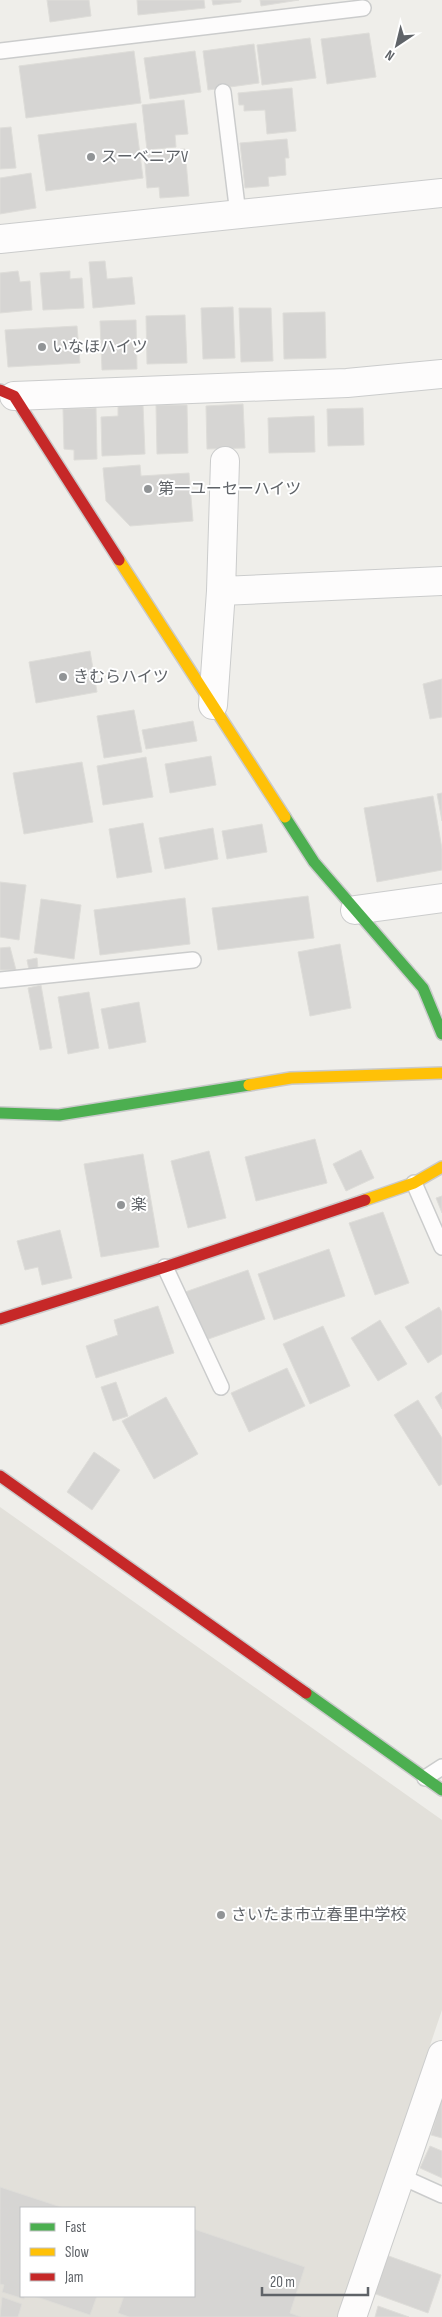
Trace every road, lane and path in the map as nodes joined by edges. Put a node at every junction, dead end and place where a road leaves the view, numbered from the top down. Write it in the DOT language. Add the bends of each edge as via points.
graph roads {
  1 [pos="363,8"];
  2 [pos="0,51"];
  3 [pos="223,92"];
  4 [pos="442,193"];
  5 [pos="238,214"];
  6 [pos="0,239"];
  7 [pos="442,374"];
  8 [pos="7,393"];
  9 [pos="225,461"];
  10 [pos="442,581"];
  11 [pos="221,591"];
  12 [pos="213,705"];
  13 [pos="442,898"];
  14 [pos="355,910"];
  15 [pos="193,960"];
  16 [pos="0,980"];
  17 [pos="442,1034"];
  18 [pos="442,1074"];
  19 [pos="0,1113"];
  20 [pos="442,1167"];
  21 [pos="414,1183"];
  22 [pos="442,1247"];
  23 [pos="165,1267"];
  24 [pos="0,1320"];
  25 [pos="221,1387"];
  26 [pos="0,1476"];
  27 [pos="442,1767"];
  28 [pos="425,1778"];
  29 [pos="442,1790"];
  30 [pos="442,2055"];
  31 [pos="400,2176"];
  32 [pos="442,2195"];
  33 [pos="352,2317"];
  1 -- 2 [label="lane"];
  3 -- 5 [label="lane"];
  4 -- 5 [label="street"];
  5 -- 6 [label="street"];
  7 -- 8 [label="street" via="348,383"];
  8 -- 12 [label="street"];
  9 -- 11 [label="street"];
  10 -- 11 [label="street"];
  11 -- 12 [label="street"];
  12 -- 14 [label="street" via="314,862"];
  13 -- 14 [label="street"];
  14 -- 17 [label="street" via="423,988"];
  15 -- 16 [label="lane"];
  18 -- 19 [label="street" via="291,1078 59,1115"];
  20 -- 21 [label="street"];
  21 -- 22 [label="lane"];
  21 -- 23 [label="street"];
  23 -- 24 [label="street"];
  23 -- 25 [label="lane"];
  26 -- 28 [label="street"];
  27 -- 28 [label="lane"];
  28 -- 29 [label="street"];
  30 -- 31 [label="street"];
  31 -- 32 [label="lane"];
  31 -- 33 [label="street"];
}
